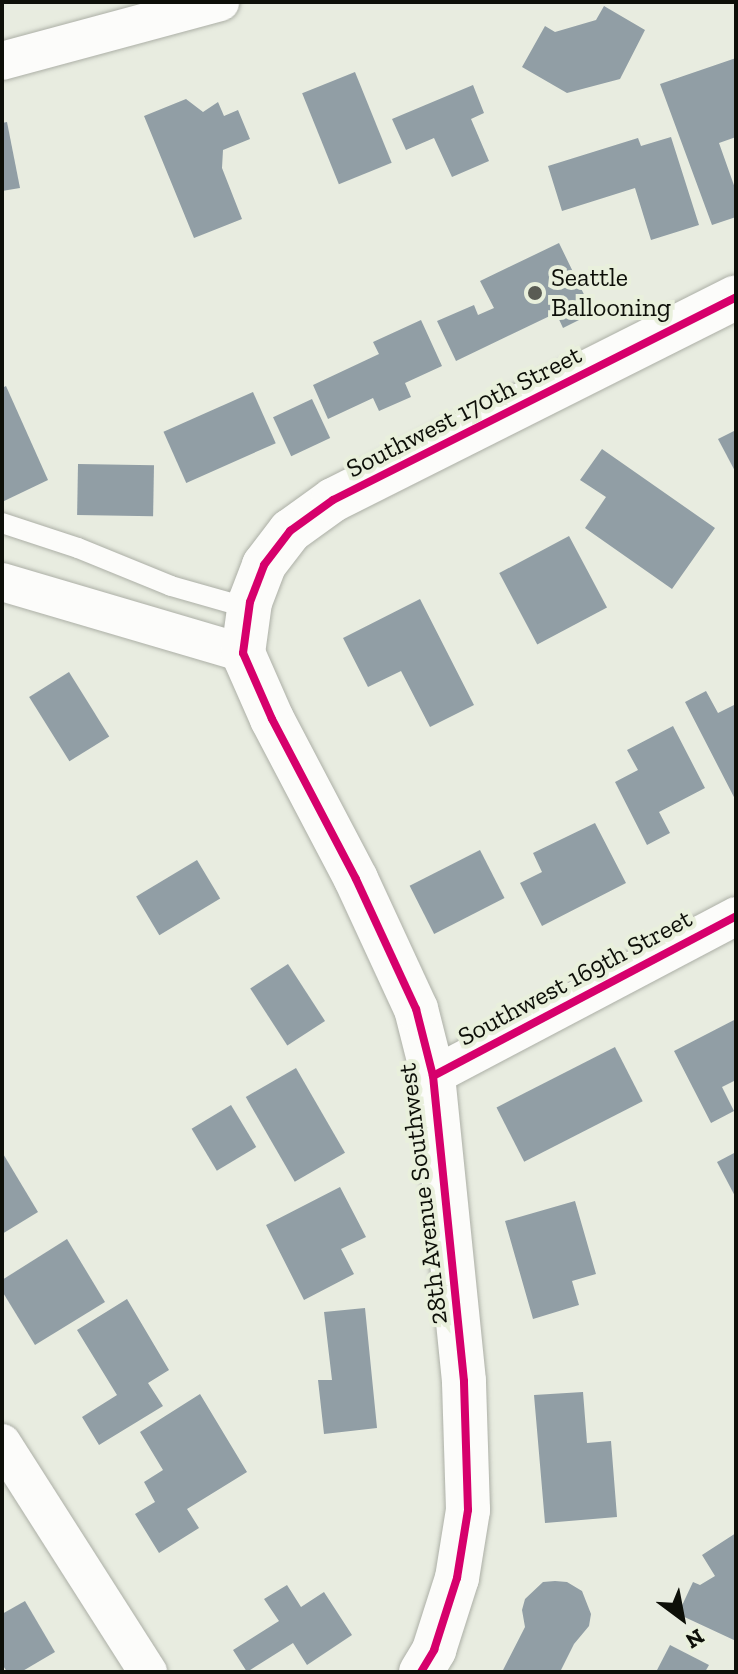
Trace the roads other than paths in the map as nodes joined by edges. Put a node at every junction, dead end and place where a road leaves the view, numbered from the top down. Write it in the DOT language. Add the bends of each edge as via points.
graph roads {
  1 [pos="220,2"];
  2 [pos="2,61"];
  3 [pos="736,297"];
  4 [pos="2,523"];
  5 [pos="2,582"];
  6 [pos="249,608"];
  7 [pos="243,653"];
  8 [pos="736,916"];
  9 [pos="433,1076"];
  10 [pos="2,1443"];
  11 [pos="148,1672"];
  12 [pos="421,1672"];
  1 -- 2 [label="street"];
  3 -- 6 [label="street, Southwest 170th Street" via="333,500 290,531 264,565"];
  4 -- 6 [label="lane" via="171,586"];
  5 -- 7 [label="street"];
  6 -- 7 [label="street, Southwest 170th Street"];
  7 -- 9 [label="street, 28th Avenue Southwest" via="416,1009"];
  8 -- 9 [label="street, Southwest 169th Street"];
  9 -- 12 [label="street, 28th Avenue Southwest" via="464,1381 468,1510 457,1578 434,1650"];
  10 -- 11 [label="street"];
}
